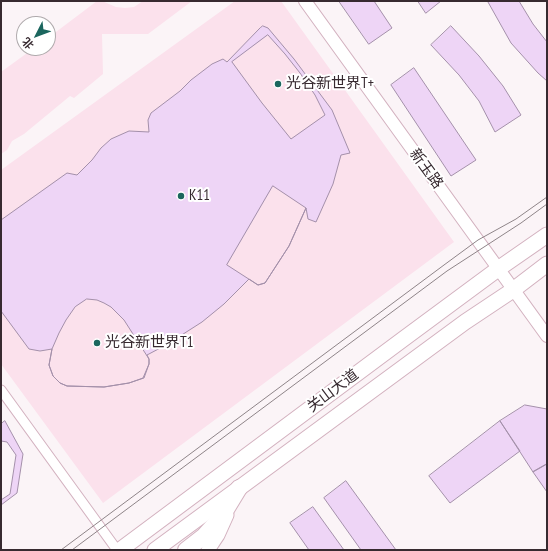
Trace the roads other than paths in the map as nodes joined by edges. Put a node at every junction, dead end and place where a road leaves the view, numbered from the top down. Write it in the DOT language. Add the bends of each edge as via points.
graph roads {
  1 [pos="305,1"];
  2 [pos="547,235"];
  3 [pos="547,264"];
  4 [pos="498,269"];
  5 [pos="514,290"];
  6 [pos="547,336"];
  7 [pos="1,390"];
  8 [pos="239,488"];
  9 [pos="119,550"];
  10 [pos="155,550"];
  11 [pos="186,550"];
  12 [pos="208,550"];
  1 -- 4 [label="street, 新玉路"];
  2 -- 4 [label="main road, 关山大道"];
  3 -- 5 [label="main road, 关山大道"];
  4 -- 5 [label="street, 新玉路"];
  4 -- 9 [label="main road, 关山大道"];
  5 -- 6 [label="street, 新玉路"];
  5 -- 8 [label="main road, 关山大道" via="465,322"];
  7 -- 9 [label="street"];
  8 -- 10 [label="main road, 关山大道"];
  8 -- 11 [label="highway" via="222,516 204,536"];
  8 -- 12 [label="main road" via="218,535"];
}
